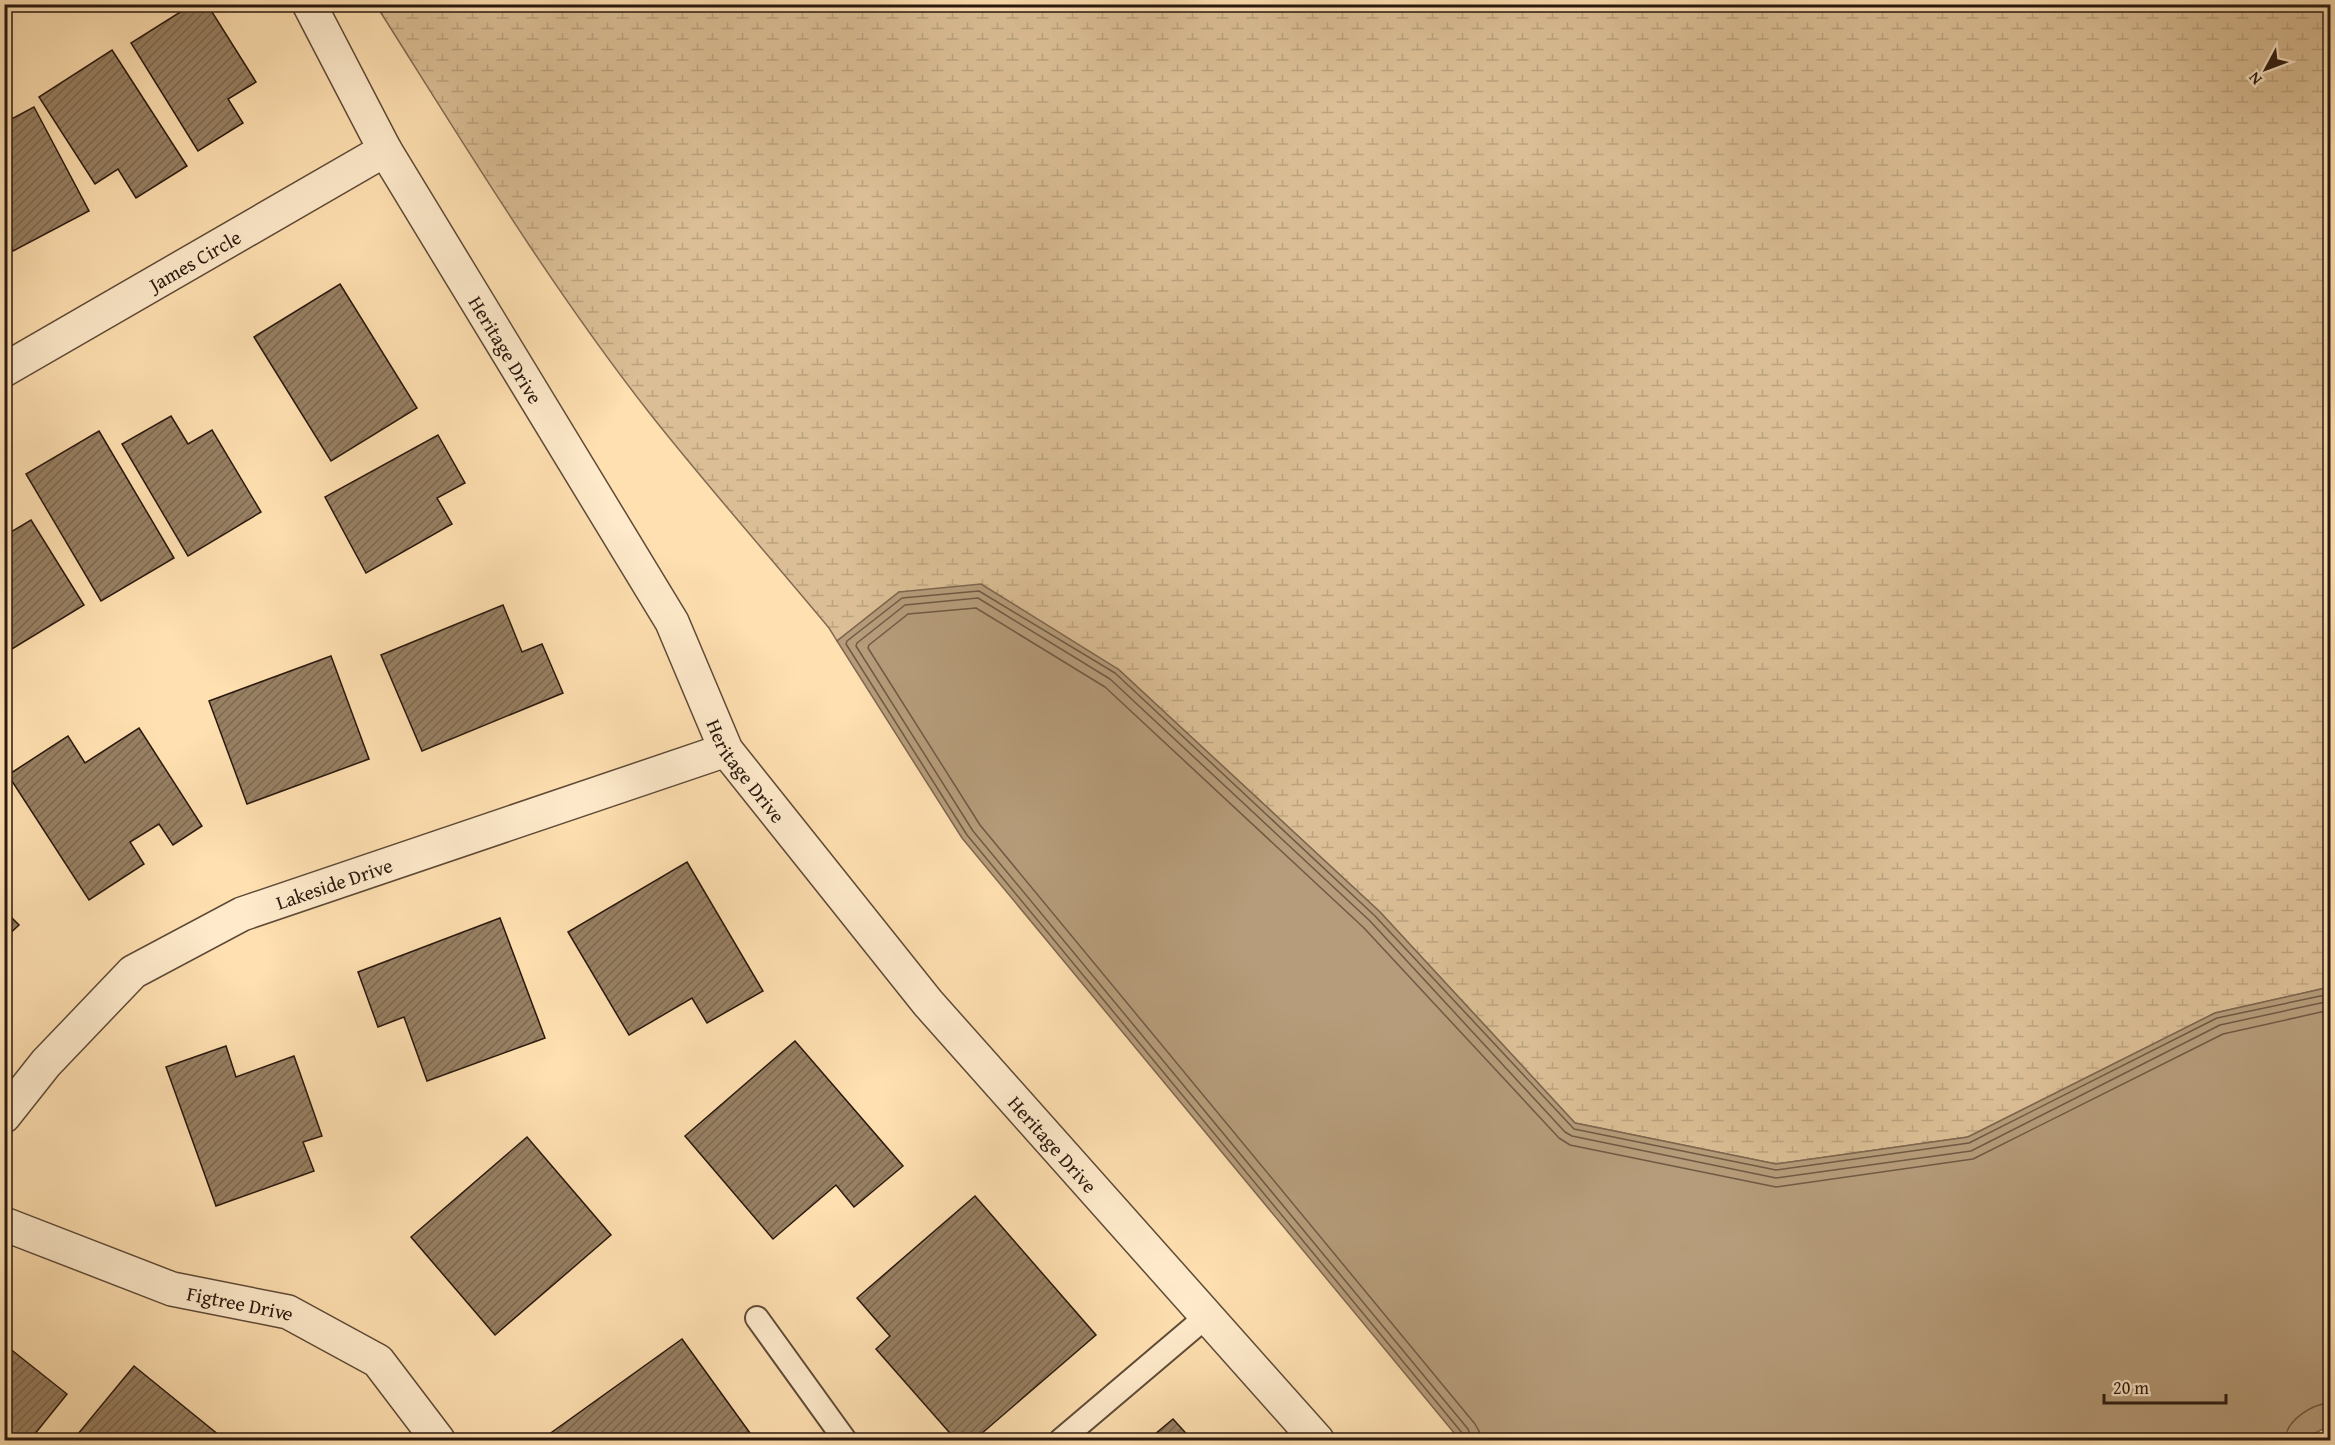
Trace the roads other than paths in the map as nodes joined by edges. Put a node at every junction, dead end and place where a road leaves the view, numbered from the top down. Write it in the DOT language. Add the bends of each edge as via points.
graph roads {
  1 [pos="309,4"];
  2 [pos="385,150"];
  3 [pos="4,370"];
  4 [pos="726,750"];
  5 [pos="4,1116"];
  6 [pos="4,1224"];
  7 [pos="1207,1316"];
  8 [pos="757,1318"];
  9 [pos="438,1440"];
  10 [pos="845,1440"];
  11 [pos="1061,1440"];
  12 [pos="1317,1440"];
  1 -- 2 [label="street, Heritage Drive"];
  2 -- 3 [label="street, James Circle"];
  2 -- 4 [label="street, Heritage Drive" via="672,622"];
  4 -- 5 [label="street, Lakeside Drive" via="242,914 133,972 46,1064"];
  4 -- 7 [label="street, Heritage Drive" via="928,1003"];
  6 -- 9 [label="street, Figtree Drive" via="172,1289 288,1312 378,1361"];
  7 -- 11 [label="lane"];
  7 -- 12 [label="street, Heritage Drive"];
  8 -- 10 [label="lane"];
}
